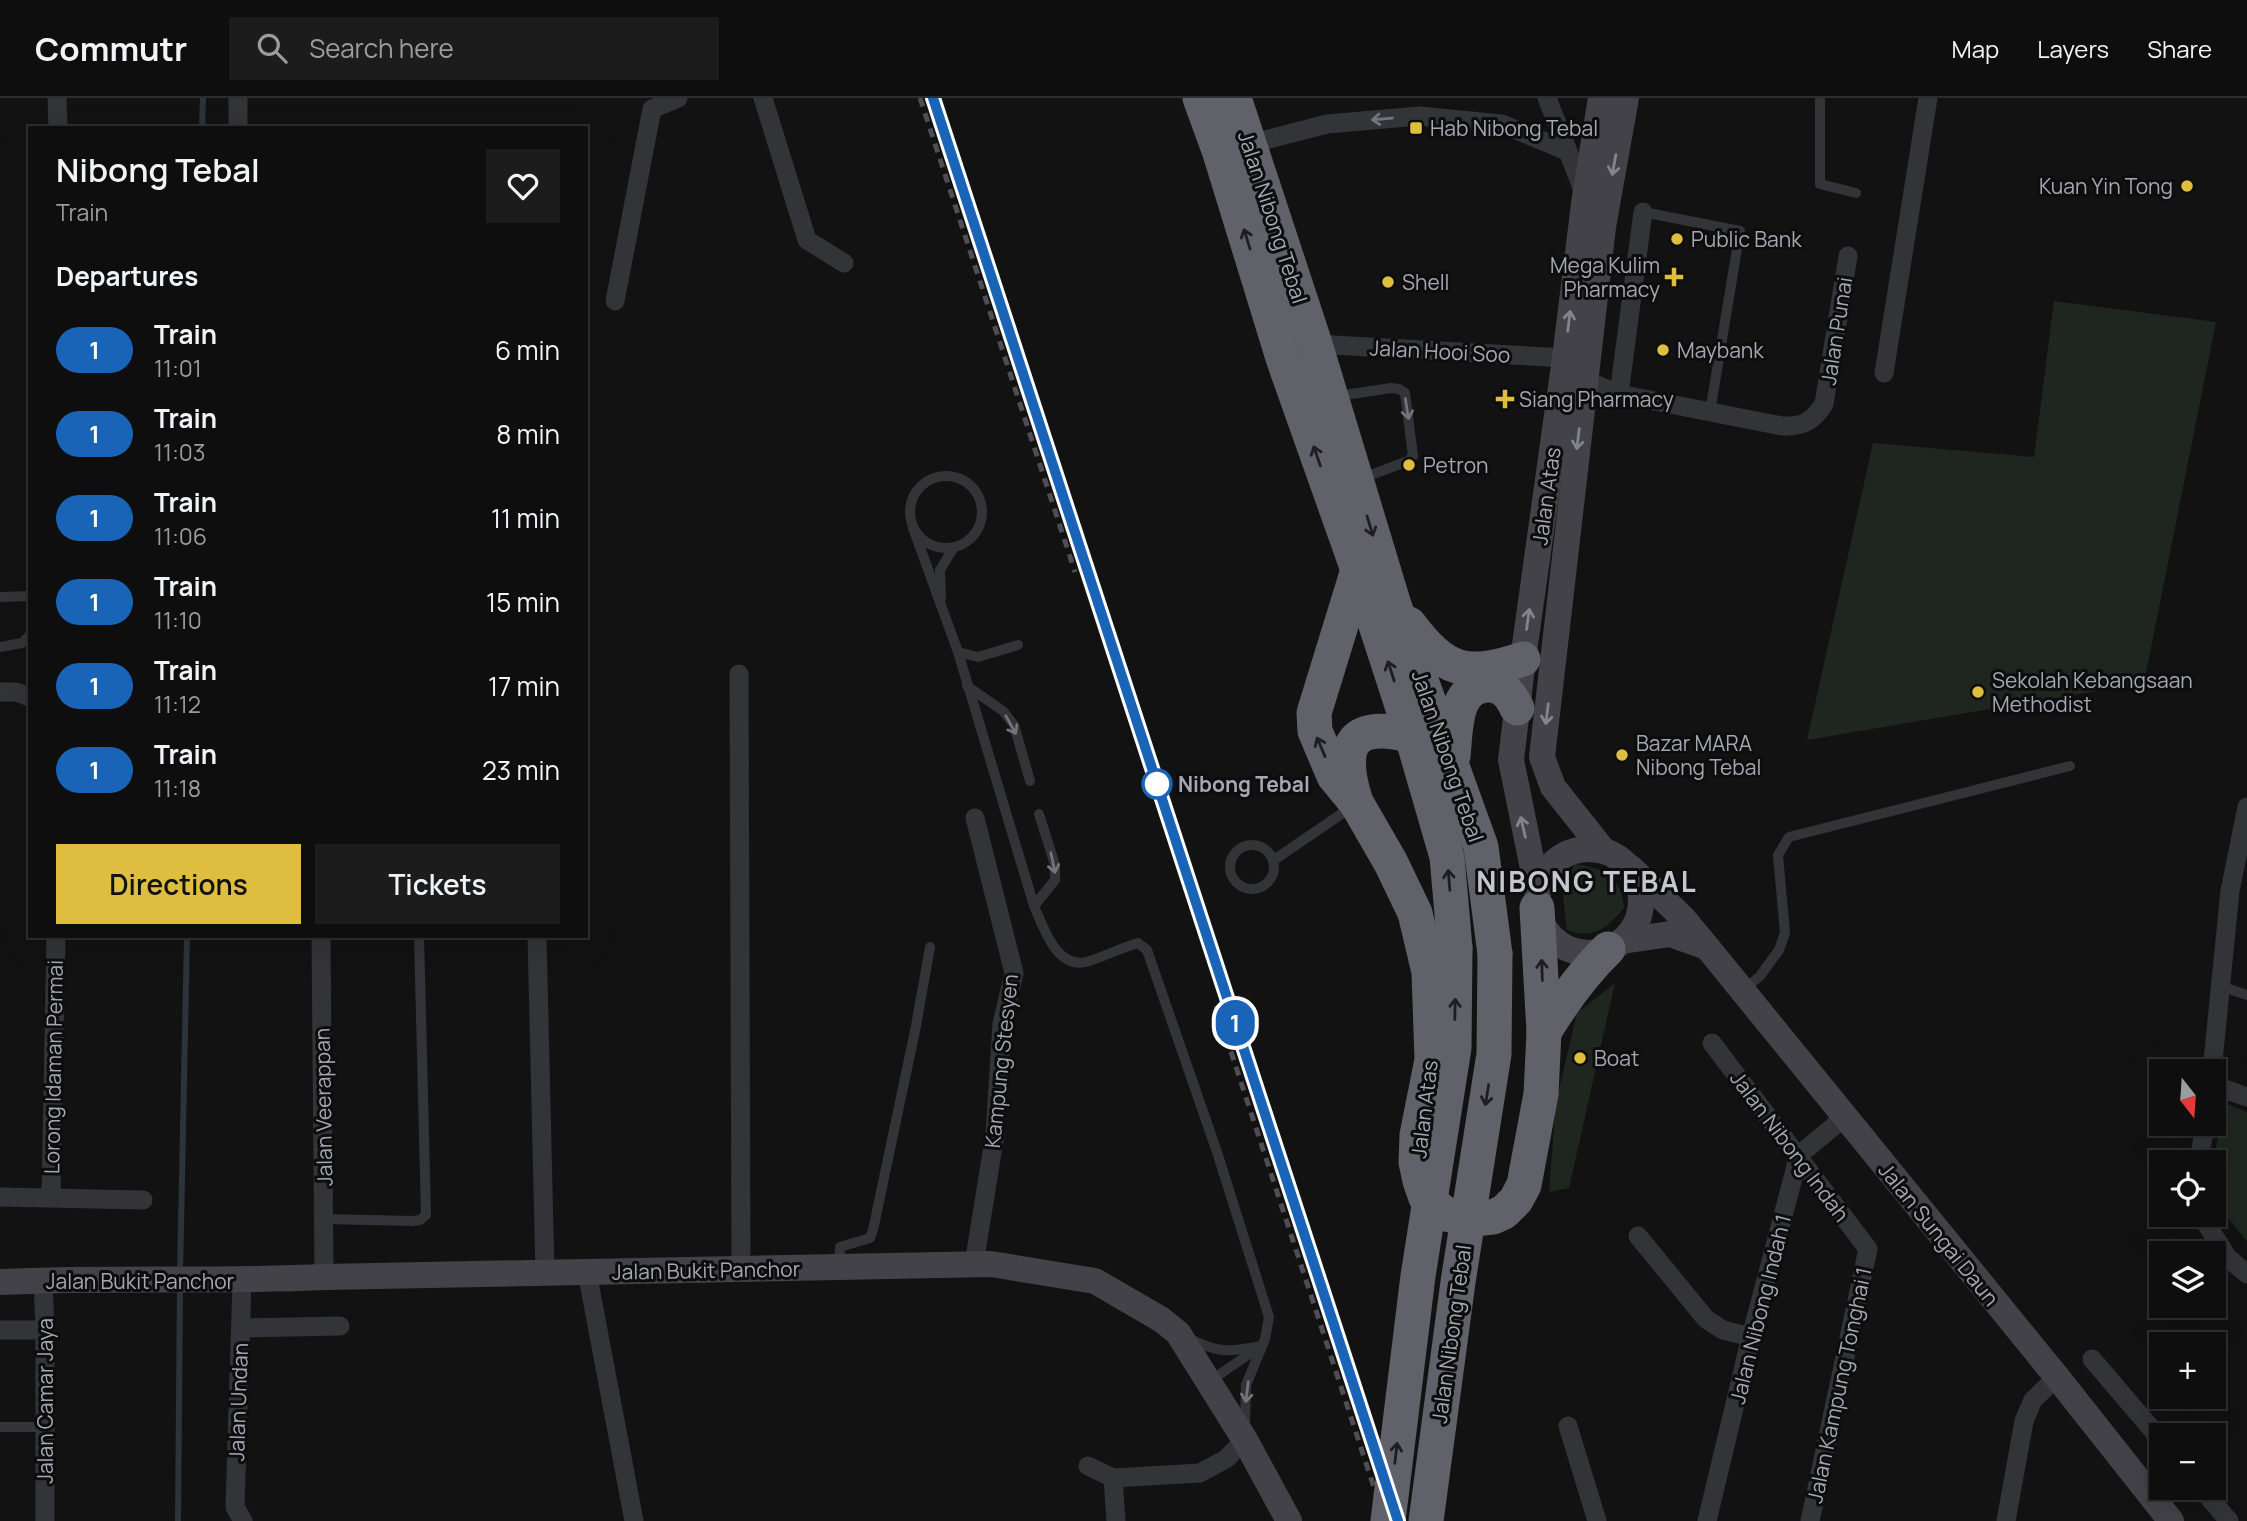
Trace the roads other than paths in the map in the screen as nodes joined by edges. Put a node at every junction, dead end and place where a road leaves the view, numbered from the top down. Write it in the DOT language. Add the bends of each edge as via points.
graph roads {
  1 [pos="57,98"];
  2 [pos="238,98"];
  3 [pos="678,98"];
  4 [pos="763,98"];
  5 [pos="1200,98"];
  6 [pos="1234,98"];
  7 [pos="1547,98"];
  8 [pos="1601,98"];
  9 [pos="1626,98"];
  10 [pos="1820,98"];
  11 [pos="1928,98"];
  12 [pos="58,126"];
  13 [pos="238,126"];
  14 [pos="1250,144"];
  15 [pos="1567,151"];
  16 [pos="1856,192"];
  17 [pos="1585,196"];
  18 [pos="1643,212"];
  19 [pos="1848,256"];
  20 [pos="844,263"];
  21 [pos="615,301"];
  22 [pos="1315,344"];
  23 [pos="1565,358"];
  24 [pos="1884,373"];
  25 [pos="1585,380"];
  26 [pos="1619,394"];
  27 [pos="1331,397"];
  28 [pos="1710,412"];
  29 [pos="1356,480"];
  30 [pos="914,528"];
  31 [pos="954,547"];
  32 [pos="1358,570"];
  33 [pos="0,597"];
  34 [pos="28,599"];
  35 [pos="1394,605"];
  36 [pos="941,610"];
  37 [pos="28,637"];
  38 [pos="1018,645"];
  39 [pos="0,647"];
  40 [pos="958,652"];
  41 [pos="1523,659"];
  42 [pos="739,674"];
  43 [pos="967,686"];
  44 [pos="0,692"];
  45 [pos="28,696"];
  46 [pos="1517,708"];
  47 [pos="1412,736"];
  48 [pos="1452,762"];
  49 [pos="2070,766"];
  50 [pos="1030,781"];
  51 [pos="1357,804"];
  52 [pos="2247,807"];
  53 [pos="1039,814"];
  54 [pos="975,818"];
  55 [pos="1602,850"];
  56 [pos="1273,860"];
  57 [pos="1631,868"];
  58 [pos="2238,894"];
  59 [pos="1538,901"];
  60 [pos="1034,906"];
  61 [pos="56,938"];
  62 [pos="321,938"];
  63 [pos="419,938"];
  64 [pos="537,938"];
  65 [pos="1615,945"];
  66 [pos="930,947"];
  67 [pos="1707,947"];
  68 [pos="2220,986"];
  69 [pos="1742,990"];
  70 [pos="2247,995"];
  71 [pos="1544,1032"];
  72 [pos="1712,1043"];
  73 [pos="2213,1059"];
  74 [pos="2226,1090"];
  75 [pos="2247,1097"];
  76 [pos="1845,1117"];
  77 [pos="1798,1155"];
  78 [pos="0,1197"];
  79 [pos="51,1197"];
  80 [pos="143,1200"];
  81 [pos="324,1219"];
  82 [pos="2208,1227"];
  83 [pos="1638,1236"];
  84 [pos="1868,1249"];
  85 [pos="974,1264"];
  86 [pos="839,1267"];
  87 [pos="741,1269"];
  88 [pos="587,1272"];
  89 [pos="545,1273"];
  90 [pos="2247,1274"];
  91 [pos="324,1277"];
  92 [pos="43,1280"];
  93 [pos="242,1281"];
  94 [pos="0,1282"];
  95 [pos="340,1326"];
  96 [pos="241,1328"];
  97 [pos="0,1330"];
  98 [pos="46,1330"];
  99 [pos="1178,1333"];
  100 [pos="1751,1337"];
  101 [pos="1262,1346"];
  102 [pos="2092,1359"];
  103 [pos="2057,1377"];
  104 [pos="1210,1381"];
  105 [pos="1568,1426"];
  106 [pos="2149,1426"];
  107 [pos="0,1427"];
  108 [pos="45,1427"];
  109 [pos="1245,1440"];
  110 [pos="1088,1466"];
  111 [pos="1113,1478"];
  112 [pos="2211,1500"];
  113 [pos="45,1521"];
  114 [pos="243,1521"];
  115 [pos="634,1521"];
  116 [pos="1116,1521"];
  117 [pos="1289,1521"];
  118 [pos="1388,1521"];
  119 [pos="1426,1521"];
  120 [pos="1597,1521"];
  121 [pos="1707,1521"];
  122 [pos="1810,1521"];
  123 [pos="2006,1521"];
  124 [pos="2171,1521"];
  125 [pos="2229,1521"];
  1 -- 12 [label="street"];
  2 -- 13 [label="street"];
  3 -- 21 [label="street" via="652,109"];
  4 -- 20 [label="street" via="807,240"];
  32 -- 5 [label="highway, Jalan Nibong Tebal, one-way" via="1284,360"];
  6 -- 14 [label="highway, Jalan Nibong Tebal"];
  7 -- 15 [label="street"];
  8 -- 17 [label="main road, Jalan Atas"];
  9 -- 25 [label="main road, Jalan Atas, one-way" via="1603,227"];
  10 -- 16 [label="lane" via="1820,184"];
  11 -- 24 [label="street"];
  15 -- 14 [label="street, one-way" via="1502,124 1419,116 1327,124"];
  14 -- 22 [label="highway, Jalan Nibong Tebal"];
  15 -- 17 [label="street"];
  23 -- 17 [label="main road, Jalan Atas, one-way"];
  18 -- 26 [label="street"];
  18 -- 28 [label="lane" via="1740,231"];
  19 -- 28 [label="street, Jalan Punai" via="1828,390 1815,417 1799,427"];
  22 -- 23 [label="street, Jalan Hooi Soo"];
  22 -- 27 [label="highway, Jalan Nibong Tebal"];
  41 -- 23 [label="main road, Jalan Atas, one-way"];
  25 -- 26 [label="street, Jalan Punai"];
  25 -- 55 [label="main road, Jalan Atas, one-way" via="1542,757 1553,787"];
  26 -- 28 [label="street, Jalan Punai"];
  27 -- 29 [label="highway, Jalan Nibong Tebal"];
  27 -- 29 [label="lane, one-way" via="1391,388 1405,393 1413,456"];
  29 -- 35 [label="highway, Jalan Nibong Tebal, one-way"];
  30 -- 31 [label="lane" via="930,544"];
  30 -- 31 [label="lane" via="910,506 921,486 941,476 964,480 980,499 982,510 974,534"];
  30 -- 36 [label="lane"];
  31 -- 36 [label="lane" via="940,570"];
  47 -- 32 [label="highway, Jalan Nibong Tebal, one-way"];
  51 -- 32 [label="highway, one-way" via="1334,776 1315,731 1314,713"];
  33 -- 34 [label="lane"];
  35 -- 41 [label="highway" via="1427,648 1444,662 1481,669"];
  35 -- 48 [label="highway, Jalan Nibong Tebal"];
  36 -- 40 [label="lane"];
  37 -- 39 [label="lane" via="22,643"];
  38 -- 40 [label="lane" via="978,657"];
  40 -- 43 [label="lane"];
  41 -- 46 [label="main road, Jalan Atas"];
  42 -- 87 [label="street"];
  43 -- 50 [label="lane, one-way" via="1003,711 1014,726"];
  43 -- 60 [label="lane"];
  44 -- 45 [label="street"];
  46 -- 48 [label="highway" via="1511,695 1499,687 1478,685 1469,691 1461,699"];
  59 -- 46 [label="main road, Jalan Atas, one-way" via="1511,760"];
  47 -- 51 [label="highway" via="1388,729 1364,732 1352,743 1350,783"];
  118 -- 47 [label="highway, Jalan Nibong Tebal, one-way, bridge" via="1418,1276 1454,1048 1455,948 1447,858"];
  48 -- 119 [label="highway, Jalan Nibong Tebal, one-way, bridge" via="1481,847 1495,954 1494,1054"];
  49 -- 69 [label="lane" via="1788,837 1778,855 1785,933 1760,976"];
  51 -- 56 [label="lane"];
  51 -- 71 [label="highway, Jalan Atas" via="1415,913 1430,972 1432,1060 1416,1162 1426,1198 1445,1214 1493,1217 1516,1200 1524,1185 1541,1094"];
  52 -- 58 [label="street"];
  53 -- 60 [label="lane, one-way" via="1055,865 1055,880"];
  54 -- 85 [label="street, Kampung Stesyen" via="1014,973 1002,1024 995,1134"];
  55 -- 57 [label="main road"];
  55 -- 59 [label="main road" via="1568,853 1553,863 1543,876"];
  56 -- 56 [label="lane" via="1273,876 1263,887 1247,889 1231,874 1231,859 1242,848 1257,845"];
  57 -- 65 [label="main road" via="1642,898 1640,914 1633,929"];
  57 -- 67 [label="main road, Jalan Sungai Daun"];
  58 -- 68 [label="street"];
  59 -- 65 [label="main road" via="1546,930 1563,946 1586,952"];
  71 -- 59 [label="highway, Jalan Atas, one-way"];
  60 -- 101 [label="lane" via="1052,945 1066,958 1083,963 1138,943 1147,950 1267,1307 1269,1326"];
  61 -- 79 [label="street, Lorong Idaman Permai"];
  62 -- 81 [label="street, Jalan Veerappan"];
  63 -- 81 [label="lane" via="426,1215 404,1221"];
  64 -- 89 [label="street"];
  65 -- 67 [label="main road" via="1670,934"];
  65 -- 71 [label="highway, Jalan Atas" via="1588,968"];
  66 -- 86 [label="lane" via="873,1230 870,1238 840,1247"];
  67 -- 69 [label="main road, Jalan Sungai Daun"];
  68 -- 70 [label="lane"];
  68 -- 73 [label="street"];
  69 -- 76 [label="main road, Jalan Sungai Daun"];
  72 -- 77 [label="street, Jalan Nibong Indah"];
  74 -- 75 [label="street"];
  76 -- 77 [label="street"];
  76 -- 103 [label="main road, Jalan Sungai Daun"];
  77 -- 84 [label="street, Jalan Nibong Indah"];
  77 -- 100 [label="street, Jalan Nibong Indah 1"];
  78 -- 79 [label="street"];
  79 -- 80 [label="street"];
  81 -- 91 [label="street, Jalan Veerappan"];
  82 -- 90 [label="street" via="2228,1258"];
  83 -- 100 [label="street" via="1706,1319 1723,1331"];
  84 -- 122 [label="street, Jalan Kampung Tonghai 1"];
  85 -- 86 [label="main road, Jalan Bukit Panchor"];
  85 -- 99 [label="main road, Jalan Bukit Panchor" via="1095,1281"];
  86 -- 87 [label="main road, Jalan Bukit Panchor"];
  87 -- 88 [label="main road, Jalan Bukit Panchor"];
  88 -- 89 [label="main road, Jalan Bukit Panchor"];
  88 -- 115 [label="street"];
  89 -- 91 [label="main road, Jalan Bukit Panchor"];
  91 -- 93 [label="main road, Jalan Bukit Panchor"];
  92 -- 93 [label="main road, Jalan Bukit Panchor"];
  92 -- 94 [label="main road, Jalan Bukit Panchor"];
  92 -- 98 [label="street, Jalan Camar Jaya"];
  93 -- 96 [label="street, Jalan Undan"];
  95 -- 96 [label="street"];
  96 -- 114 [label="street, Jalan Undan" via="235,1507"];
  97 -- 98 [label="street"];
  98 -- 108 [label="street, Jalan Camar Jaya"];
  99 -- 101 [label="lane" via="1229,1352"];
  99 -- 104 [label="main road, Jalan Bukit Panchor"];
  100 -- 121 [label="street, Jalan Nibong Indah 1"];
  101 -- 104 [label="lane"];
  101 -- 109 [label="lane, one-way" via="1246,1385"];
  102 -- 106 [label="street"];
  103 -- 123 [label="street" via="2033,1400 2024,1421"];
  103 -- 124 [label="main road, Jalan Sungai Daun"];
  104 -- 109 [label="main road, Jalan Bukit Panchor"];
  105 -- 120 [label="street"];
  107 -- 108 [label="lane"];
  108 -- 113 [label="street, Jalan Camar Jaya"];
  109 -- 111 [label="street" via="1226,1459 1200,1473"];
  109 -- 117 [label="main road, Jalan Bukit Panchor"];
  110 -- 111 [label="street"];
  111 -- 116 [label="street"];
  112 -- 125 [label="street"];
}
